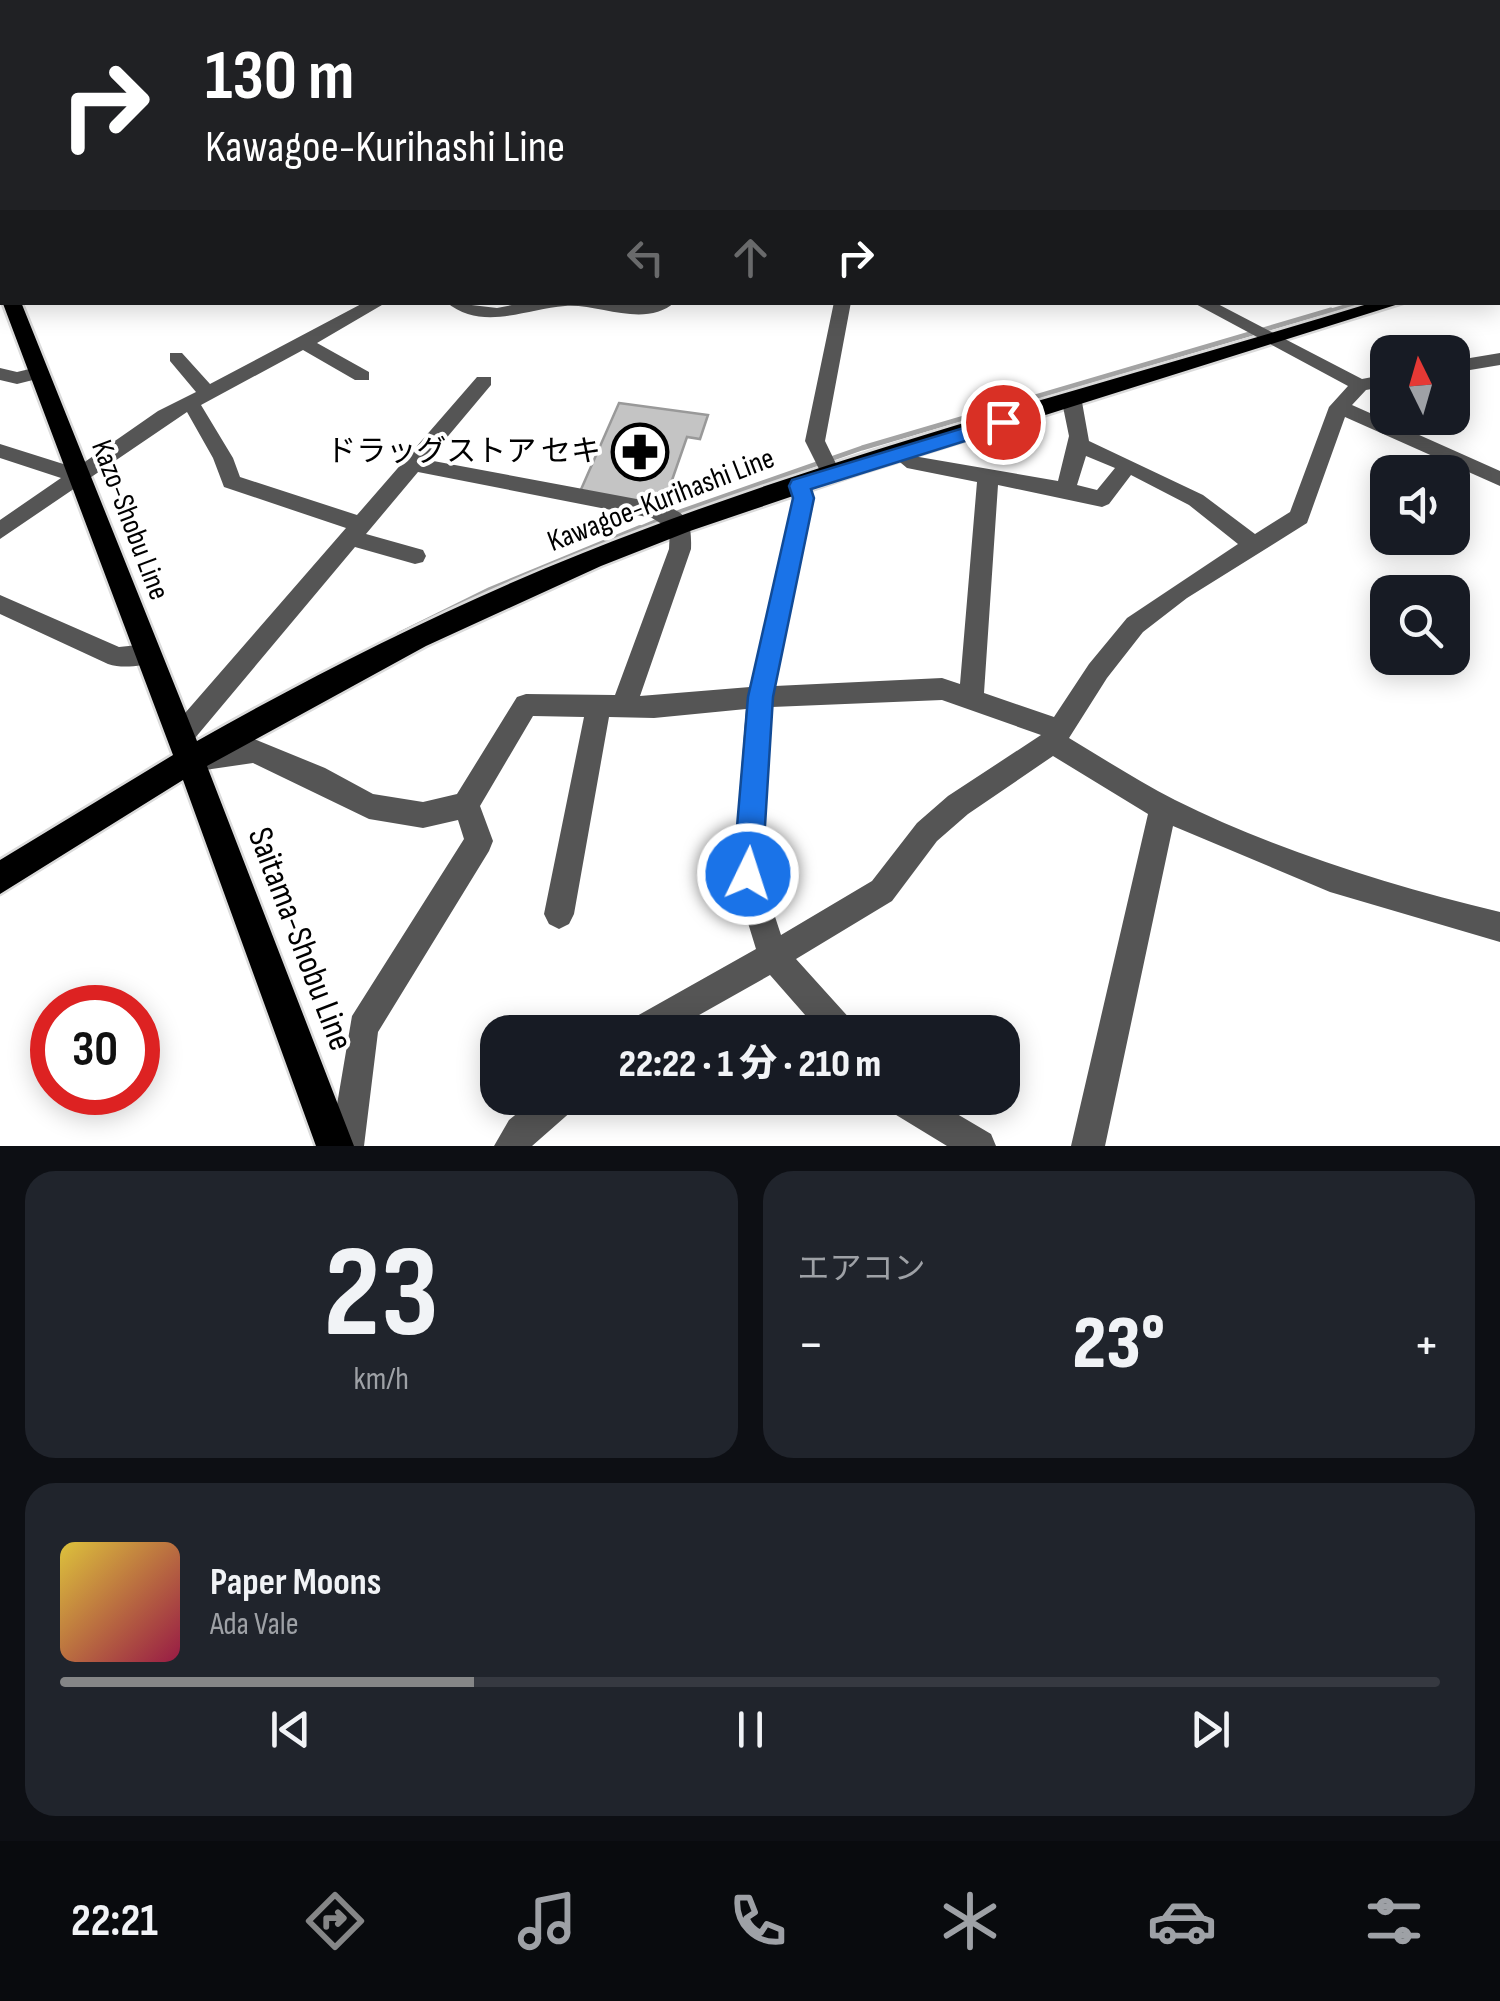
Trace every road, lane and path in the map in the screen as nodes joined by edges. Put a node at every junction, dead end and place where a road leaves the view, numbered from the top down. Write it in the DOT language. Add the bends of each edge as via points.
graph roads {
  1 [pos="12,305"];
  2 [pos="342,305"];
  3 [pos="374,305"];
  4 [pos="460,305"];
  5 [pos="544,305"];
  6 [pos="603,305"];
  7 [pos="661,305"];
  8 [pos="843,305"];
  9 [pos="1205,305"];
  10 [pos="1386,305"];
  11 [pos="356,314"];
  12 [pos="1270,341"];
  13 [pos="306,344"];
  14 [pos="176,357"];
  15 [pos="1500,359"];
  16 [pos="1470,364"];
  17 [pos="38,373"];
  18 [pos="0,374"];
  19 [pos="362,376"];
  20 [pos="484,382"];
  21 [pos="1370,383"];
  22 [pos="1360,385"];
  23 [pos="199,398"];
  24 [pos="1072,402"];
  25 [pos="1338,407"];
  26 [pos="1081,446"];
  27 [pos="0,451"];
  28 [pos="899,453"];
  29 [pos="411,464"];
  30 [pos="1128,465"];
  31 [pos="832,474"];
  32 [pos="78,476"];
  33 [pos="988,478"];
  34 [pos="1500,479"];
  35 [pos="799,486"];
  36 [pos="1065,490"];
  37 [pos="681,525"];
  38 [pos="0,531"];
  39 [pos="354,531"];
  40 [pos="1254,545"];
  41 [pos="415,556"];
  42 [pos="0,604"];
  43 [pos="148,654"];
  44 [pos="760,697"];
  45 [pos="971,699"];
  46 [pos="611,705"];
  47 [pos="1056,736"];
  48 [pos="185,748"];
  49 [pos="466,805"];
  50 [pos="1163,808"];
  51 [pos="0,878"];
  52 [pos="559,914"];
  53 [pos="1500,927"];
  54 [pos="773,956"];
  55 [pos="669,1015"];
  56 [pos="826,1015"];
  57 [pos="540,1115"];
  58 [pos="928,1115"];
  59 [pos="336,1146"];
  60 [pos="347,1146"];
  61 [pos="511,1146"];
  62 [pos="980,1146"];
  63 [pos="1088,1146"];
  1 -- 17 [label="main road, Kazo-Shobu Line"];
  2 -- 11 [label="street"];
  3 -- 11 [label="street"];
  4 -- 5 [label="street" via="483,316"];
  6 -- 7 [label="street"];
  8 -- 31 [label="street" via="816,441"];
  9 -- 12 [label="street"];
  10 -- 12 [label="main road, Kawagoe-Kurihashi Line"];
  11 -- 13 [label="street"];
  12 -- 22 [label="street"];
  12 -- 24 [label="main road, Kawagoe-Kurihashi Line"];
  13 -- 19 [label="street"];
  13 -- 23 [label="street"];
  14 -- 23 [label="street"];
  15 -- 16 [label="street"];
  17 -- 18 [label="street"];
  17 -- 32 [label="main road, Kazo-Shobu Line"];
  20 -- 29 [label="street"];
  21 -- 22 [label="street"];
  22 -- 25 [label="street"];
  23 -- 32 [label="street"];
  23 -- 39 [label="street" via="231,482"];
  24 -- 26 [label="street"];
  24 -- 28 [label="main road, Kawagoe-Kurihashi Line"];
  25 -- 34 [label="street"];
  25 -- 40 [label="street" via="1299,517"];
  26 -- 30 [label="street"];
  26 -- 36 [label="street"];
  27 -- 32 [label="street"];
  28 -- 31 [label="main road, Kawagoe-Kurihashi Line"];
  28 -- 33 [label="street" via="914,464"];
  29 -- 37 [label="street" via="658,511"];
  29 -- 39 [label="street"];
  30 -- 36 [label="street" via="1102,499"];
  30 -- 40 [label="street" via="1196,500"];
  31 -- 35 [label="main road, Kawagoe-Kurihashi Line"];
  32 -- 38 [label="street"];
  32 -- 43 [label="main road, Kazo-Shobu Line"];
  33 -- 36 [label="street"];
  33 -- 45 [label="street"];
  35 -- 37 [label="main road, Kawagoe-Kurihashi Line"];
  35 -- 44 [label="street" via="804,498"];
  37 -- 46 [label="street" via="680,549"];
  37 -- 48 [label="main road, Kawagoe-Kurihashi Line"];
  39 -- 41 [label="street"];
  39 -- 48 [label="street"];
  40 -- 47 [label="street" via="1135,625"];
  42 -- 43 [label="street" via="117,656"];
  43 -- 48 [label="main road, Kazo-Shobu Line"];
  44 -- 45 [label="street" via="942,689"];
  44 -- 46 [label="street"];
  44 -- 54 [label="street" via="748,874"];
  45 -- 47 [label="street"];
  46 -- 49 [label="street" via="526,705"];
  46 -- 52 [label="street"];
  47 -- 50 [label="street"];
  47 -- 54 [label="street" via="927,832 863,905"];
  48 -- 49 [label="street" via="254,751 370,806 423,815"];
  48 -- 51 [label="main road, Kawagoe-Kurihashi Line"];
  48 -- 59 [label="main road, Saitama-Shobu Line"];
  49 -- 60 [label="street" via="479,841 363,1027"];
  50 -- 53 [label="street" via="1271,858 1397,903"];
  50 -- 63 [label="street"];
  54 -- 55 [label="street"];
  54 -- 56 [label="street"];
  57 -- 61 [label="street"];
  58 -- 62 [label="street"];
}
